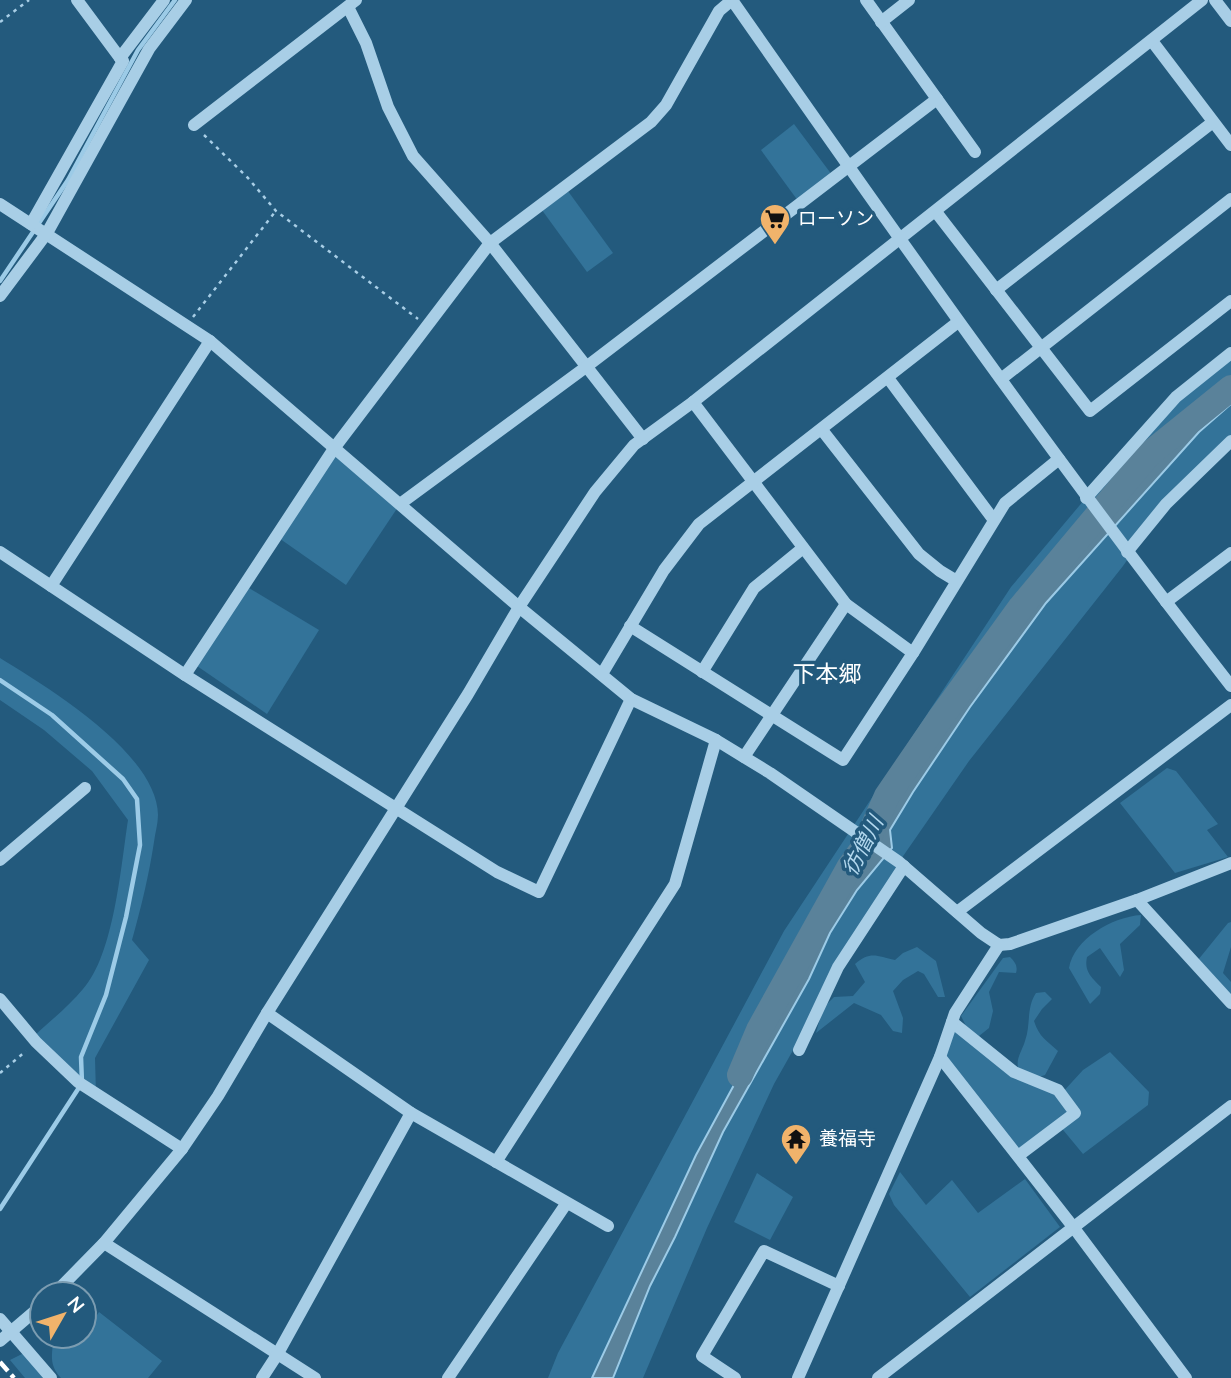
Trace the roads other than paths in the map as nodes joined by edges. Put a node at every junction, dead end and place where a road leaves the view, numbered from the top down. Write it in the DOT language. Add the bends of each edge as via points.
graph roads {
  1 [pos="76,0"];
  2 [pos="164,0"];
  3 [pos="186,0"];
  4 [pos="732,0"];
  5 [pos="866,0"];
  6 [pos="909,0"];
  7 [pos="1202,0"];
  8 [pos="1215,0"];
  9 [pos="352,4"];
  10 [pos="1231,21"];
  11 [pos="881,22"];
  12 [pos="1152,41"];
  13 [pos="120,58"];
  14 [pos="937,99"];
  15 [pos="1213,122"];
  16 [pos="194,125"];
  17 [pos="1231,145"];
  18 [pos="975,152"];
  19 [pos="849,168"];
  20 [pos="1231,199"];
  21 [pos="0,205"];
  22 [pos="936,212"];
  23 [pos="31,224"];
  24 [pos="47,233"];
  25 [pos="900,240"];
  26 [pos="490,243"];
  27 [pos="996,289"];
  28 [pos="0,296"];
  29 [pos="1231,301"];
  30 [pos="958,323"];
  31 [pos="210,341"];
  32 [pos="1040,347"];
  33 [pos="1231,353"];
  34 [pos="586,367"];
  35 [pos="888,378"];
  36 [pos="1001,379"];
  37 [pos="693,402"];
  38 [pos="822,430"];
  39 [pos="643,439"];
  40 [pos="1231,441"];
  41 [pos="335,447"];
  42 [pos="1059,459"];
  43 [pos="754,483"];
  44 [pos="1087,500"];
  45 [pos="400,504"];
  46 [pos="993,519"];
  47 [pos="803,548"];
  48 [pos="1126,551"];
  49 [pos="0,552"];
  50 [pos="1231,553"];
  51 [pos="956,580"];
  52 [pos="51,586"];
  53 [pos="1166,602"];
  54 [pos="845,604"];
  55 [pos="519,607"];
  56 [pos="631,626"];
  57 [pos="913,653"];
  58 [pos="702,671"];
  59 [pos="602,674"];
  60 [pos="185,675"];
  61 [pos="1231,686"];
  62 [pos="631,699"];
  63 [pos="1231,705"];
  64 [pos="771,715"];
  65 [pos="716,740"];
  66 [pos="744,757"];
  67 [pos="86,788"];
  68 [pos="395,808"];
  69 [pos="0,860"];
  70 [pos="1231,863"];
  71 [pos="902,864"];
  72 [pos="1137,900"];
  73 [pos="957,912"];
  74 [pos="999,945"];
  75 [pos="0,999"];
  76 [pos="1231,1003"];
  77 [pos="267,1013"];
  78 [pos="952,1022"];
  79 [pos="799,1050"];
  80 [pos="940,1057"];
  81 [pos="1231,1106"];
  82 [pos="411,1113"];
  83 [pos="182,1149"];
  84 [pos="1018,1156"];
  85 [pos="496,1162"];
  86 [pos="566,1204"];
  87 [pos="608,1226"];
  88 [pos="1074,1228"];
  89 [pos="104,1243"];
  90 [pos="68,1280"];
  91 [pos="839,1286"];
  92 [pos="28,1316"];
  93 [pos="0,1319"];
  94 [pos="10,1331"];
  95 [pos="0,1341"];
  96 [pos="277,1355"];
  97 [pos="51,1378"];
  98 [pos="262,1378"];
  99 [pos="315,1378"];
  100 [pos="448,1378"];
  101 [pos="735,1378"];
  102 [pos="798,1378"];
  103 [pos="878,1378"];
  104 [pos="1186,1378"];
  1 -- 13 [label="street"];
  2 -- 13 [label="street"];
  3 -- 24 [label="street" via="149,49"];
  4 -- 19 [label="street"];
  4 -- 26 [label="street" via="719,11 666,105 651,122"];
  5 -- 11 [label="street"];
  6 -- 11 [label="street"];
  7 -- 12 [label="street"];
  8 -- 10 [label="street"];
  9 -- 16 [label="street"];
  9 -- 26 [label="street" via="388,107 413,156"];
  11 -- 14 [label="street"];
  12 -- 15 [label="street"];
  12 -- 22 [label="street"];
  13 -- 23 [label="street" via="123,61"];
  14 -- 18 [label="street"];
  14 -- 19 [label="street"];
  15 -- 17 [label="street"];
  15 -- 27 [label="street"];
  19 -- 25 [label="street"];
  19 -- 34 [label="street"];
  20 -- 32 [label="street"];
  21 -- 23 [label="street"];
  22 -- 25 [label="street"];
  22 -- 27 [label="street"];
  23 -- 24 [label="street"];
  24 -- 28 [label="street"];
  24 -- 31 [label="street"];
  25 -- 30 [label="street"];
  25 -- 37 [label="street"];
  26 -- 34 [label="street"];
  26 -- 41 [label="street"];
  27 -- 32 [label="street"];
  29 -- 32 [label="street" via="1090,411"];
  30 -- 35 [label="street"];
  30 -- 36 [label="street"];
  31 -- 41 [label="street"];
  31 -- 52 [label="street"];
  32 -- 36 [label="street"];
  33 -- 44 [label="street" via="1176,397"];
  34 -- 39 [label="street"];
  34 -- 45 [label="street"];
  35 -- 38 [label="street"];
  35 -- 46 [label="street"];
  36 -- 42 [label="street"];
  37 -- 39 [label="street"];
  37 -- 43 [label="street"];
  38 -- 43 [label="street"];
  38 -- 51 [label="street" via="919,554"];
  39 -- 55 [label="street" via="595,492"];
  40 -- 48 [label="street" via="1166,504"];
  41 -- 45 [label="street"];
  41 -- 60 [label="street"];
  42 -- 44 [label="street"];
  42 -- 46 [label="street" via="1005,503"];
  43 -- 47 [label="street"];
  43 -- 56 [label="street" via="699,524 664,570"];
  44 -- 48 [label="street"];
  45 -- 55 [label="street"];
  46 -- 51 [label="street"];
  47 -- 54 [label="street"];
  47 -- 58 [label="street" via="754,588"];
  48 -- 53 [label="street"];
  49 -- 52 [label="street"];
  50 -- 53 [label="street"];
  51 -- 57 [label="street"];
  52 -- 60 [label="street"];
  53 -- 61 [label="street"];
  54 -- 57 [label="street"];
  54 -- 64 [label="street"];
  55 -- 59 [label="street"];
  55 -- 68 [label="street"];
  56 -- 58 [label="street"];
  56 -- 59 [label="street"];
  57 -- 64 [label="street" via="843,760"];
  58 -- 64 [label="street"];
  59 -- 62 [label="street"];
  60 -- 68 [label="street"];
  62 -- 65 [label="street"];
  62 -- 68 [label="street" via="540,892 497,872"];
  63 -- 73 [label="street"];
  64 -- 66 [label="street"];
  65 -- 66 [label="street"];
  65 -- 85 [label="street" via="675,884"];
  66 -- 71 [label="street"];
  67 -- 69 [label="street"];
  68 -- 77 [label="street"];
  70 -- 72 [label="street"];
  71 -- 73 [label="street"];
  71 -- 79 [label="street" via="838,967"];
  72 -- 74 [label="street"];
  72 -- 76 [label="street"];
  73 -- 74 [label="street"];
  74 -- 78 [label="street"];
  75 -- 83 [label="street" via="78,1082"];
  77 -- 82 [label="street"];
  77 -- 83 [label="street"];
  78 -- 80 [label="street"];
  78 -- 84 [label="street" via="1014,1072 1058,1090 1075,1113"];
  80 -- 84 [label="street"];
  80 -- 91 [label="street"];
  81 -- 88 [label="street"];
  82 -- 85 [label="street"];
  82 -- 96 [label="street"];
  83 -- 89 [label="street"];
  84 -- 88 [label="street"];
  85 -- 86 [label="street"];
  86 -- 87 [label="street"];
  86 -- 100 [label="street"];
  88 -- 103 [label="street"];
  88 -- 104 [label="street"];
  89 -- 90 [label="street"];
  89 -- 96 [label="street"];
  91 -- 101 [label="street" via="764,1251 702,1356"];
  91 -- 102 [label="street"];
  92 -- 94 [label="street"];
  93 -- 94 [label="street"];
  94 -- 95 [label="street"];
  94 -- 97 [label="street"];
  96 -- 98 [label="street"];
  96 -- 99 [label="street"];
}
